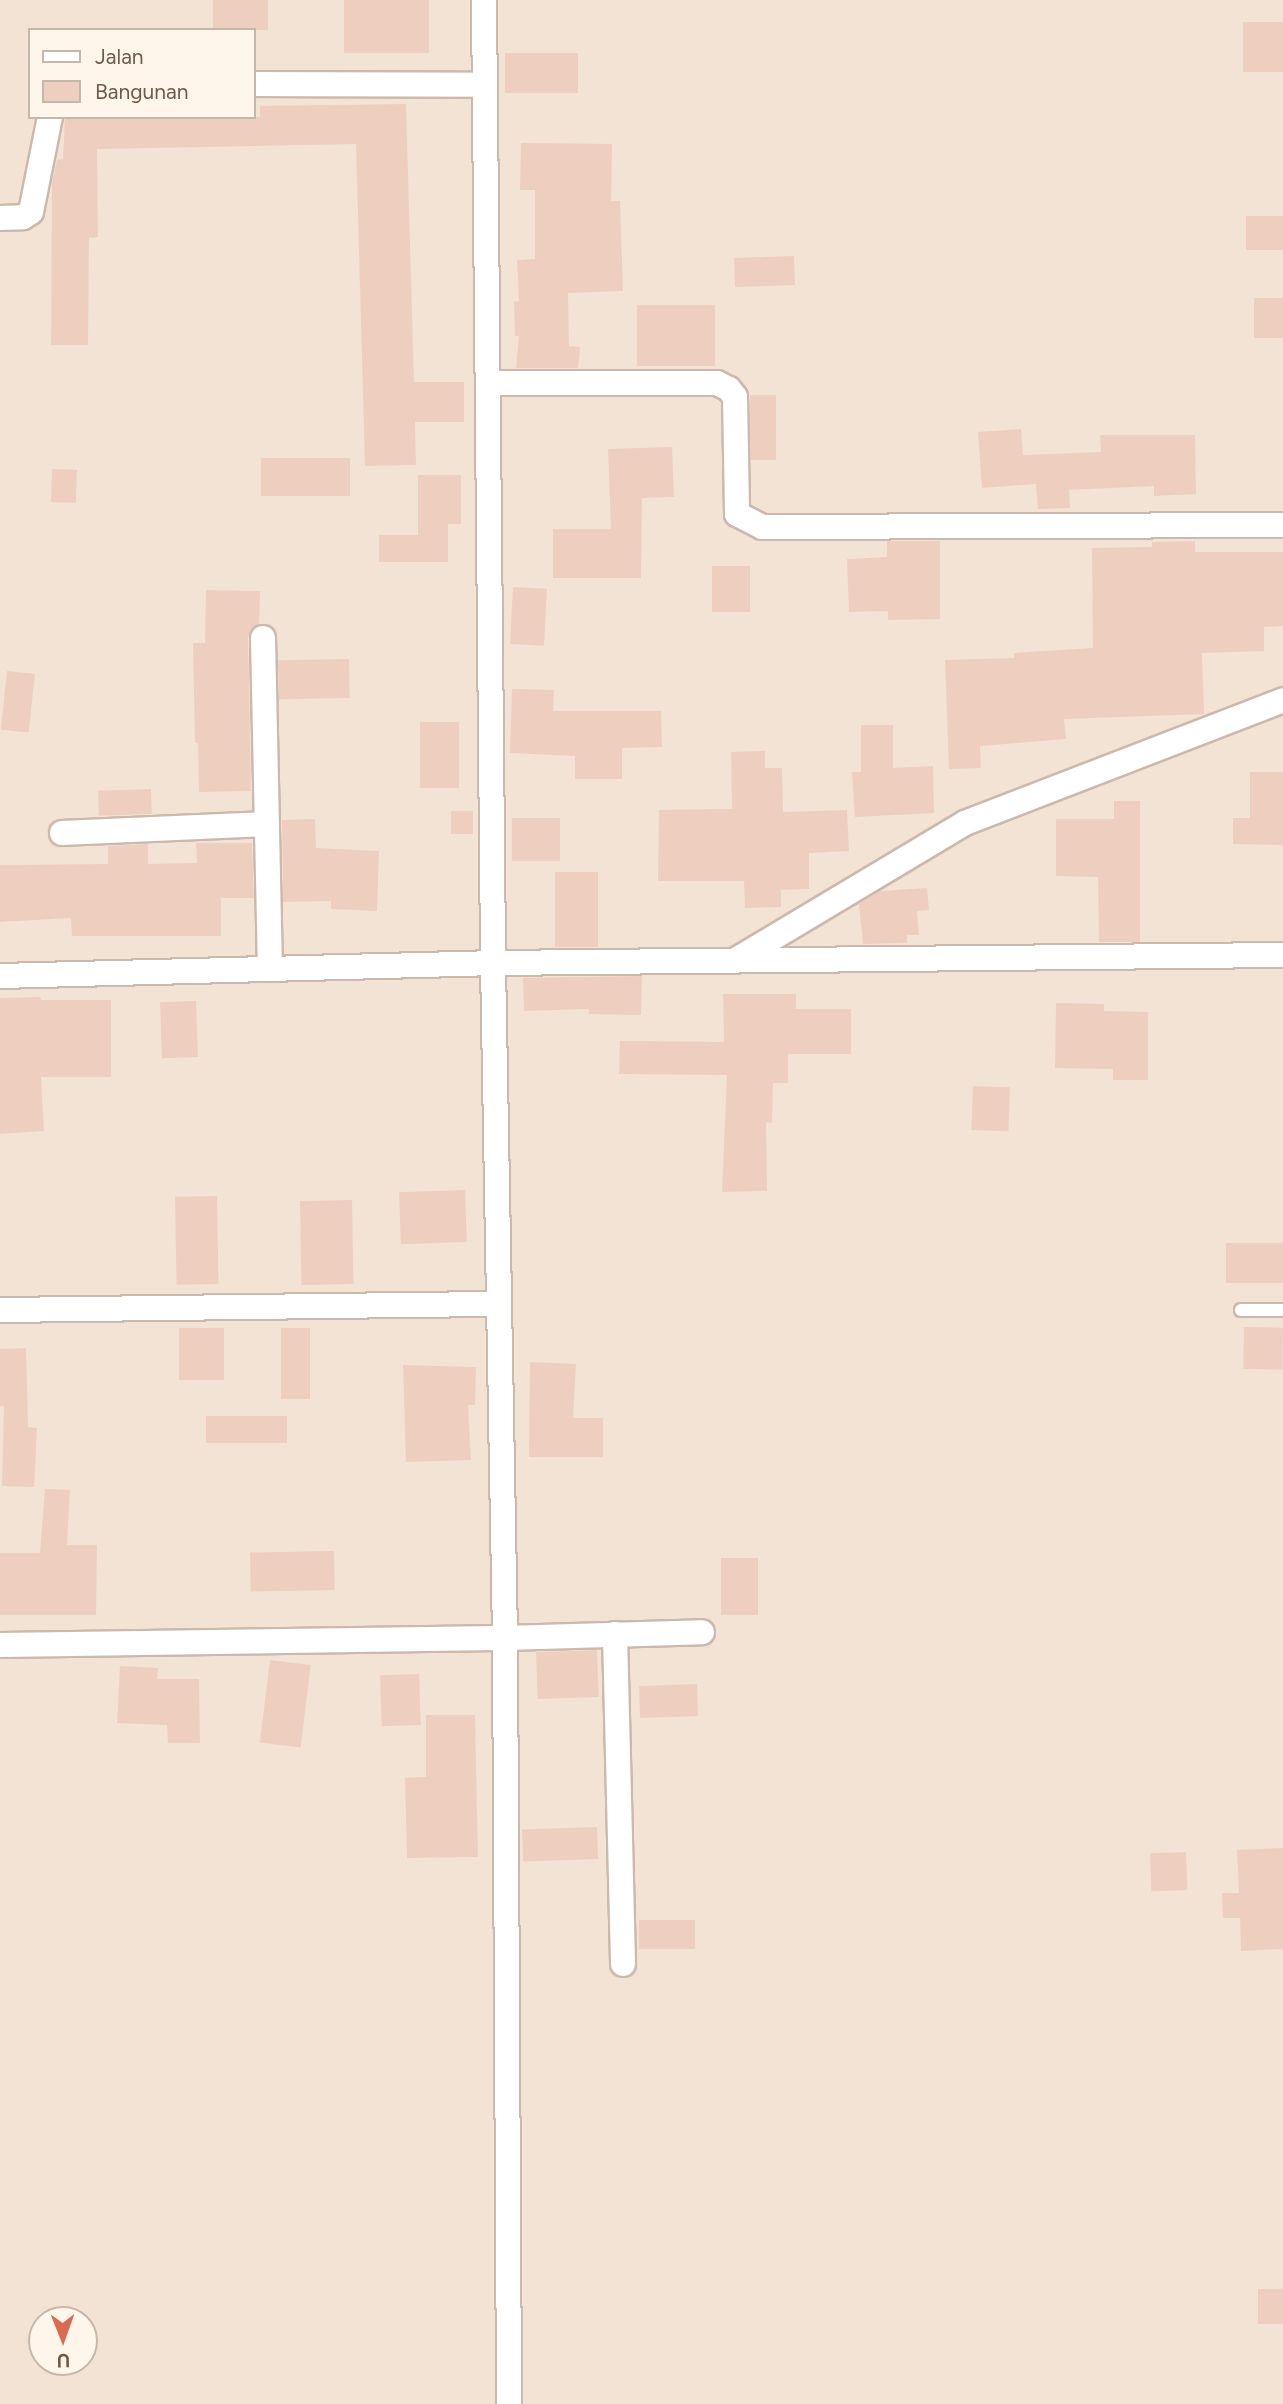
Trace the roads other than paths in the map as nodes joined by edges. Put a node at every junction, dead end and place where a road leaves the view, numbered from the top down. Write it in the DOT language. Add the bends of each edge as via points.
graph roads {
  1 [pos="484,0"];
  2 [pos="256,84"];
  3 [pos="485,85"];
  4 [pos="50,119"];
  5 [pos="0,218"];
  6 [pos="488,383"];
  7 [pos="1283,525"];
  8 [pos="263,638"];
  9 [pos="1283,700"];
  10 [pos="267,824"];
  11 [pos="62,833"];
  12 [pos="1283,955"];
  13 [pos="735,961"];
  14 [pos="493,963"];
  15 [pos="270,969"];
  16 [pos="0,976"];
  17 [pos="499,1304"];
  18 [pos="0,1310"];
  19 [pos="1241,1310"];
  20 [pos="1283,1310"];
  21 [pos="702,1632"];
  22 [pos="615,1634"];
  23 [pos="505,1638"];
  24 [pos="0,1645"];
  25 [pos="623,1964"];
  26 [pos="509,2404"];
  1 -- 3 [label="street"];
  2 -- 3 [label="street"];
  3 -- 6 [label="street"];
  4 -- 5 [label="street" via="31,212"];
  6 -- 7 [label="street" via="717,383 729,388 735,397 737,514 762,527"];
  6 -- 14 [label="street"];
  8 -- 10 [label="street"];
  9 -- 13 [label="street" via="965,823"];
  10 -- 11 [label="street"];
  10 -- 15 [label="street"];
  12 -- 13 [label="street"];
  13 -- 14 [label="street"];
  14 -- 15 [label="street"];
  14 -- 17 [label="street"];
  15 -- 16 [label="street"];
  17 -- 18 [label="street"];
  17 -- 23 [label="street"];
  19 -- 20 [label="lane"];
  21 -- 22 [label="street"];
  22 -- 23 [label="street"];
  22 -- 25 [label="street"];
  23 -- 24 [label="street"];
  23 -- 26 [label="street"];
}
